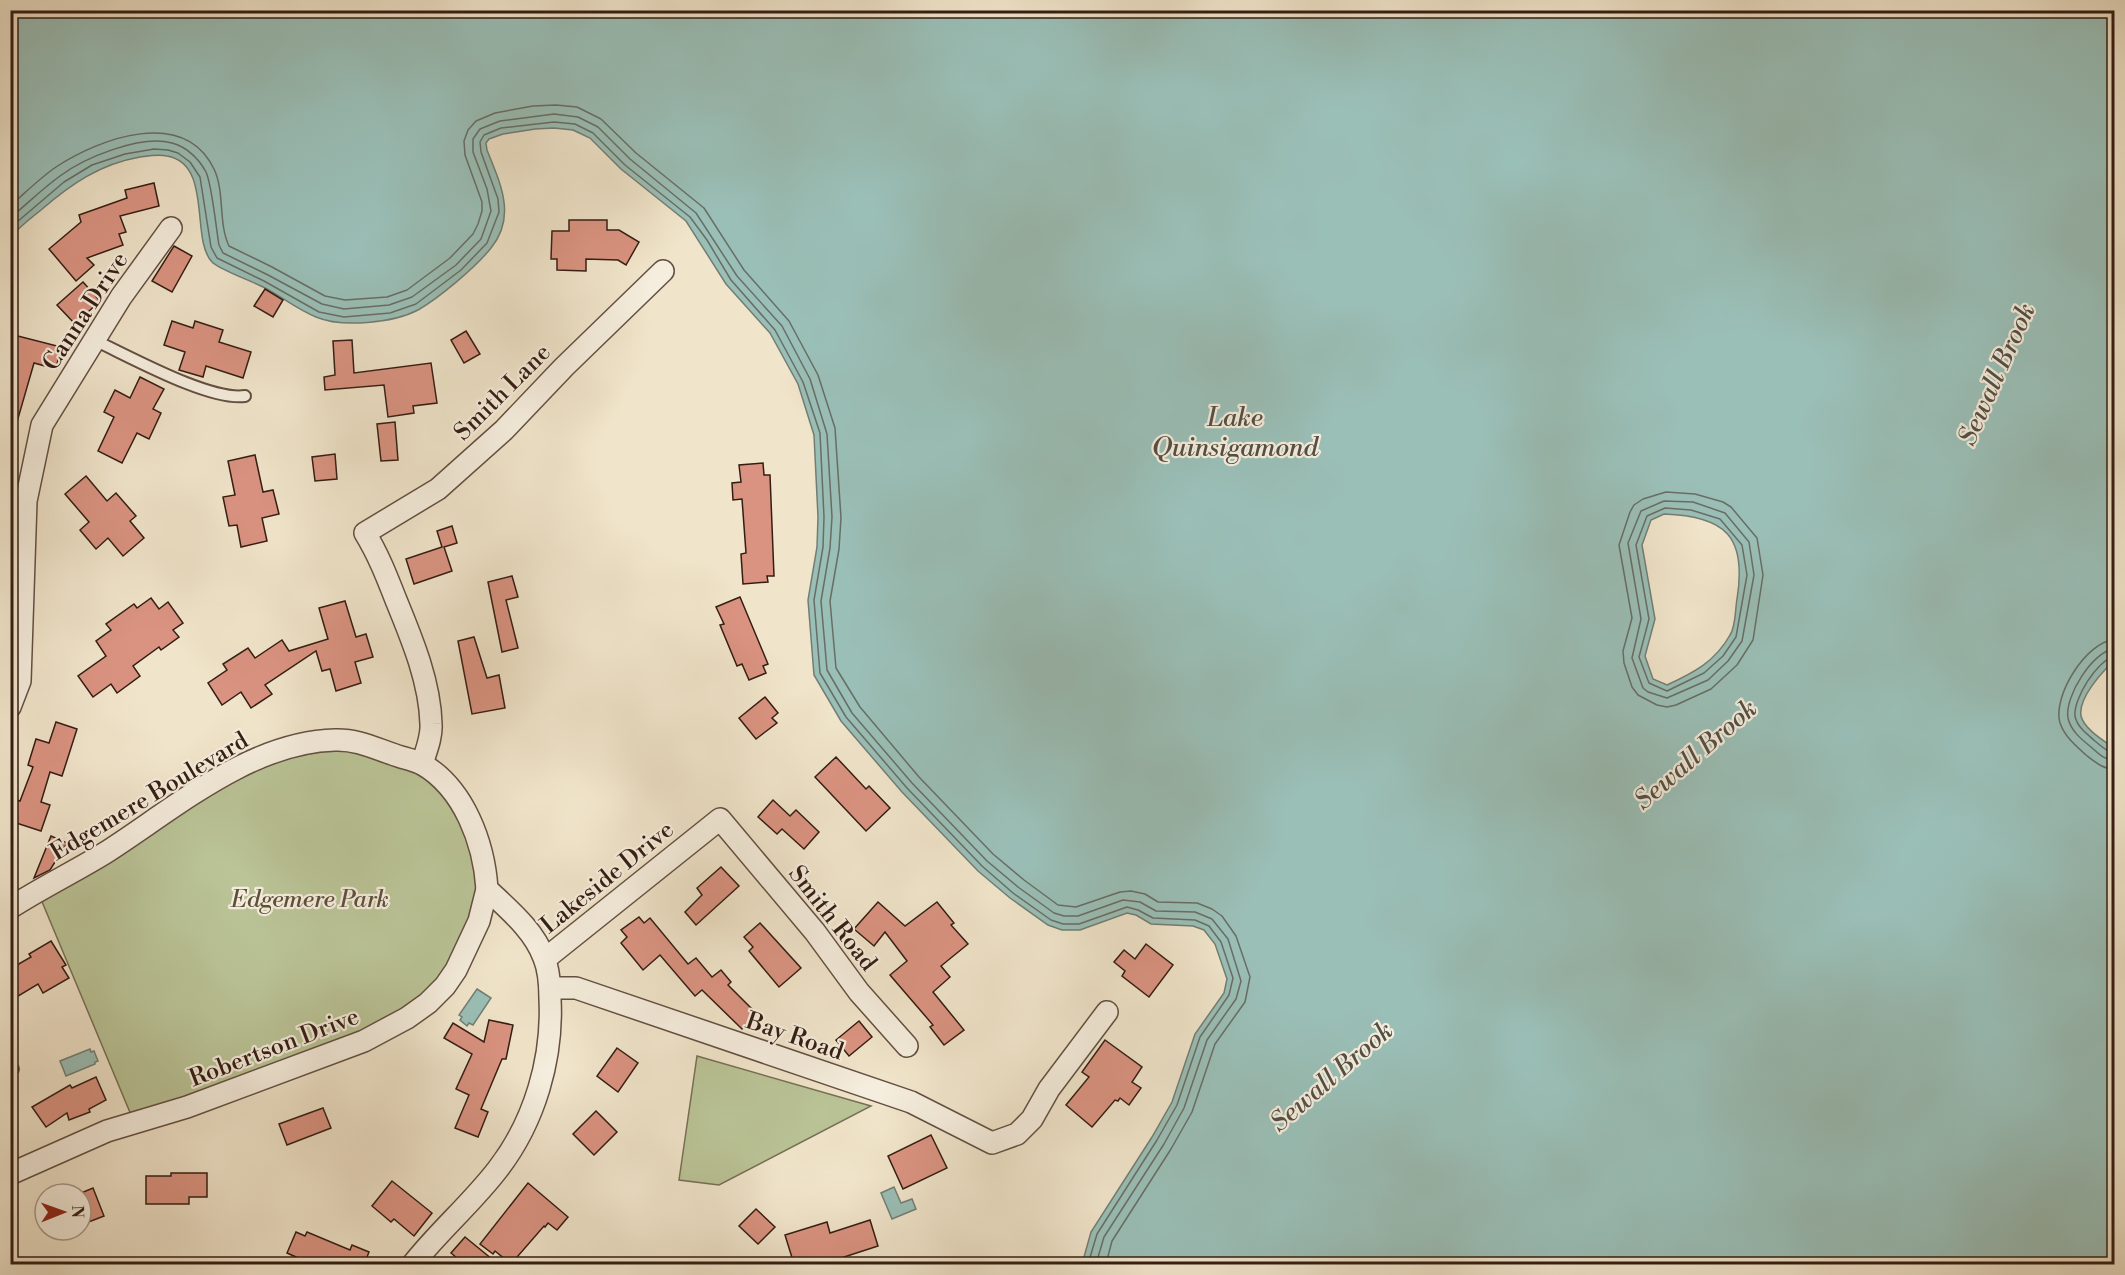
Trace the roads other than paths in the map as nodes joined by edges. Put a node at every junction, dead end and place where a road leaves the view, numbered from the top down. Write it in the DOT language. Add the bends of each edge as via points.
graph roads {
  1 [pos="171,228"];
  2 [pos="663,271"];
  3 [pos="94,340"];
  4 [pos="244,396"];
  5 [pos="10,707"];
  6 [pos="422,764"];
  7 [pos="720,819"];
  8 [pos="487,889"];
  9 [pos="10,908"];
  10 [pos="545,959"];
  11 [pos="550,988"];
  12 [pos="1107,1012"];
  13 [pos="907,1046"];
  14 [pos="10,1174"];
  15 [pos="413,1264"];
  1 -- 3 [label="street, Canna Drive"];
  2 -- 6 [label="street, Smith Lane" via="504,430 438,489 365,533 377,552 406,626 431,708 432,727"];
  3 -- 4 [label="lane" via="222,396"];
  3 -- 5 [label="street, Canna Drive" via="42,425 26,501 20,681"];
  6 -- 8 [label="street" via="443,780 468,817 480,846"];
  6 -- 9 [label="street, Edgemere Boulevard" via="356,741 319,741 281,749 218,779 97,858"];
  7 -- 10 [label="street, Lakeside Drive"];
  7 -- 13 [label="street, Smith Road"];
  8 -- 10 [label="street" via="521,923"];
  8 -- 14 [label="street, Robertson Drive" via="479,921 456,970 428,1004 399,1023 364,1041 203,1101 108,1131"];
  10 -- 11 [label="street, Lakeside Drive"];
  11 -- 12 [label="street, Bay Road" via="576,988 911,1102 992,1143 1017,1134 1032,1119 1049,1089"];
  11 -- 15 [label="street, Lakeside Drive" via="548,1052 531,1112 500,1167"];
}
